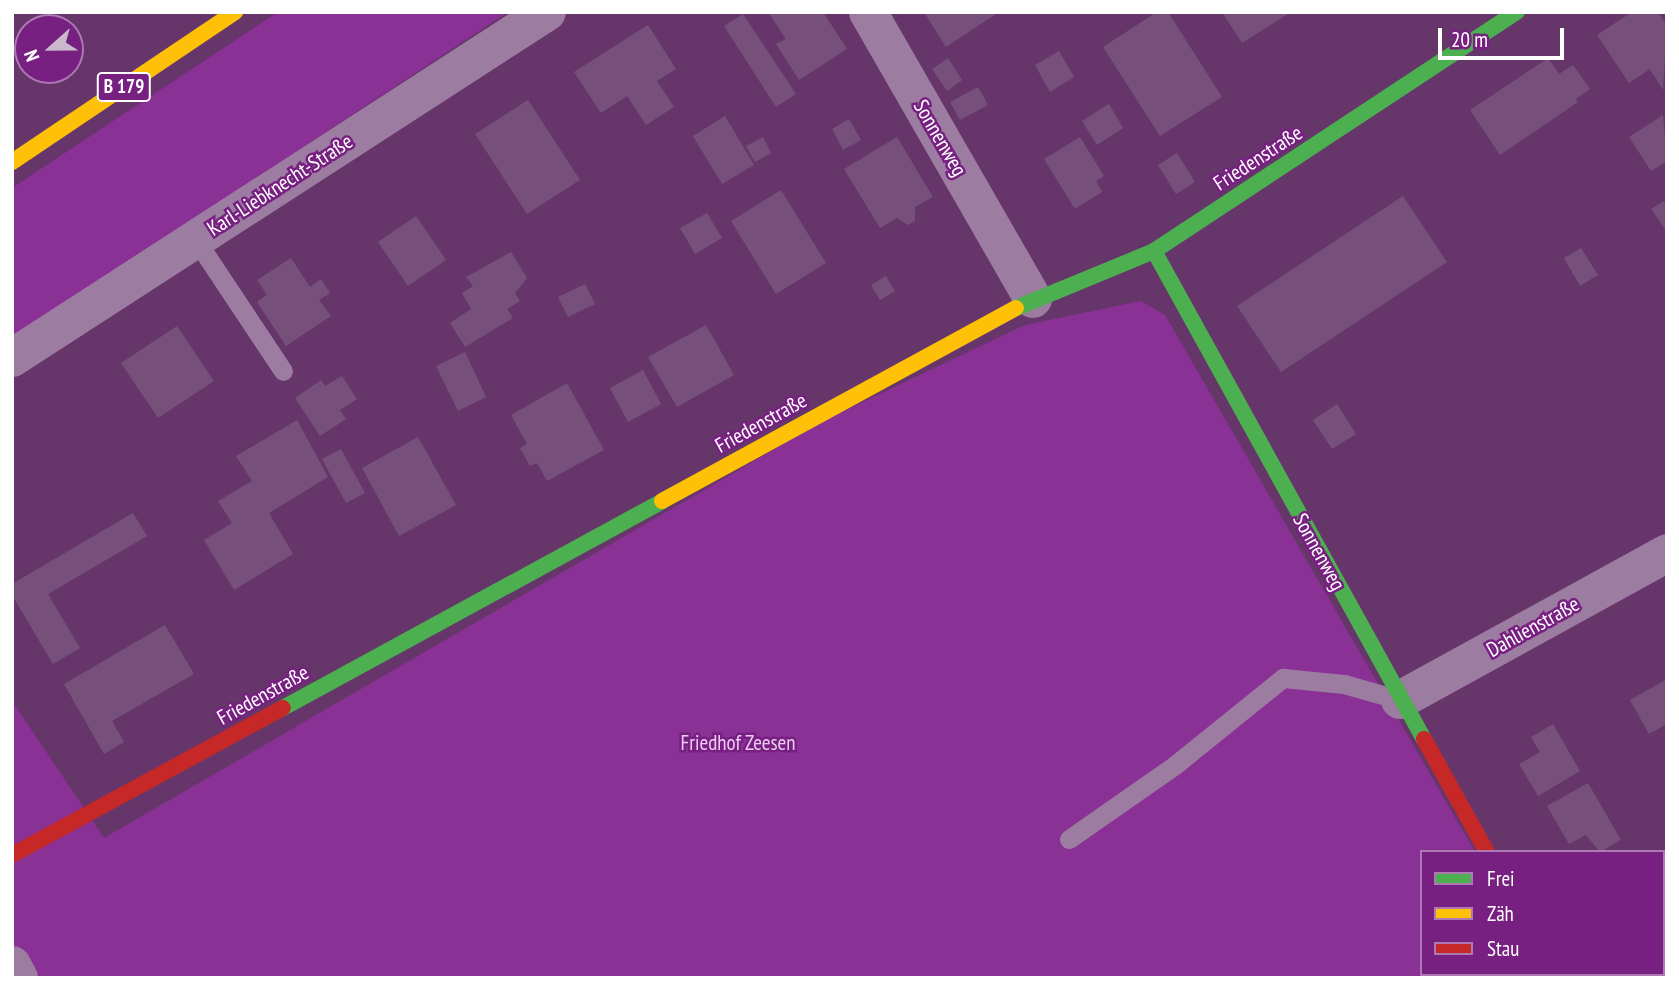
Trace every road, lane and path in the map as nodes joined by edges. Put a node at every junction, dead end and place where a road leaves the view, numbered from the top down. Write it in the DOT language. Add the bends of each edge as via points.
graph roads {
  1 [pos="235,12"];
  2 [pos="547,12"];
  3 [pos="868,12"];
  4 [pos="1517,12"];
  5 [pos="12,162"];
  6 [pos="196,240"];
  7 [pos="1154,251"];
  8 [pos="1033,299"];
  9 [pos="12,358"];
  10 [pos="283,371"];
  11 [pos="1667,553"];
  12 [pos="1400,700"];
  13 [pos="1069,839"];
  14 [pos="1486,850"];
  15 [pos="12,855"];
  16 [pos="12,965"];
  17 [pos="19,978"];
  1 -- 5 [label="street, B 179"];
  2 -- 6 [label="street, Karl-Liebknecht-Straße"];
  3 -- 8 [label="street, Sonnenweg"];
  4 -- 7 [label="street, Friedenstraße"];
  6 -- 9 [label="street, Karl-Liebknecht-Straße"];
  6 -- 10 [label="lane"];
  7 -- 8 [label="street, Friedenstraße"];
  7 -- 12 [label="street, Sonnenweg"];
  8 -- 15 [label="street, Friedenstraße"];
  11 -- 12 [label="street, Dahlienstraße"];
  12 -- 13 [label="lane" via="1344,684 1283,677 1175,765"];
  12 -- 14 [label="street, Sonnenweg"];
  16 -- 17 [label="street"];
}
